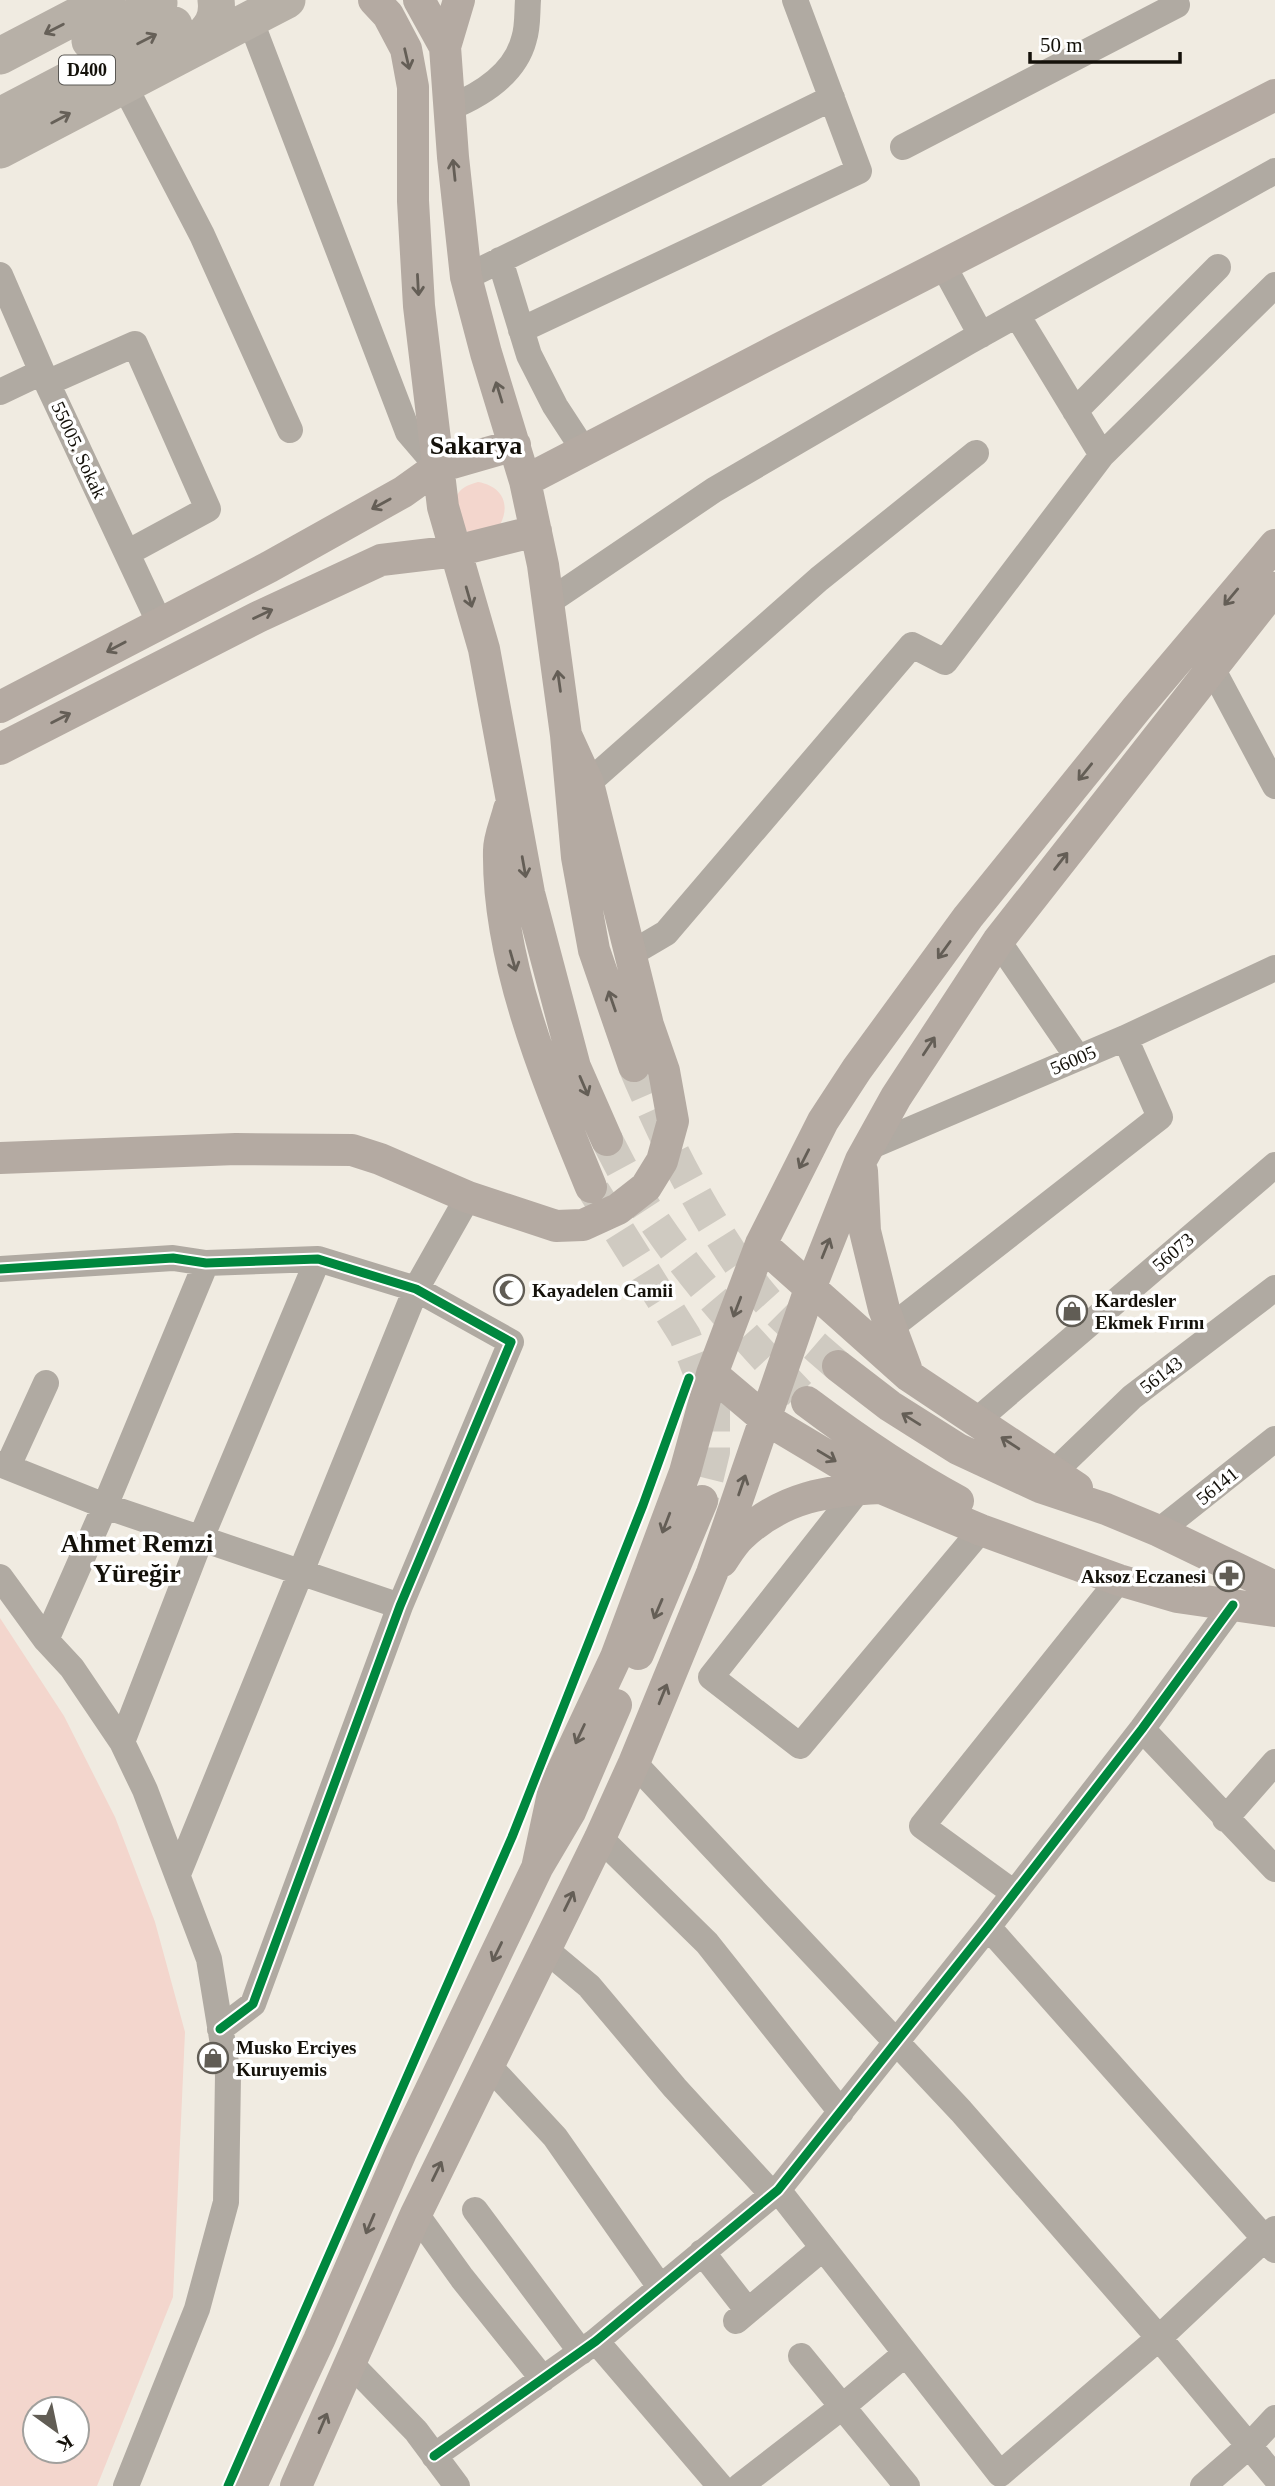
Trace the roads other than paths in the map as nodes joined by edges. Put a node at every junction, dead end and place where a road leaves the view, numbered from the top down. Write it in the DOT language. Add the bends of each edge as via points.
graph roads {
  1 [pos="107,0"];
  2 [pos="216,0"];
  3 [pos="287,0"];
  4 [pos="374,0"];
  5 [pos="419,0"];
  6 [pos="459,0"];
  7 [pos="528,0"];
  8 [pos="795,0"];
  9 [pos="1175,0"];
  10 [pos="250,19"];
  11 [pos="173,27"];
  12 [pos="445,47"];
  13 [pos="0,56"];
  14 [pos="124,85"];
  15 [pos="0,89"];
  16 [pos="1275,95"];
  17 [pos="832,98"];
  18 [pos="449,108"];
  19 [pos="0,116"];
  20 [pos="903,147"];
  21 [pos="0,149"];
  22 [pos="1275,171"];
  23 [pos="500,260"];
  24 [pos="943,265"];
  25 [pos="1218,267"];
  26 [pos="0,275"];
  27 [pos="466,277"];
  28 [pos="1275,285"];
  29 [pos="1017,315"];
  30 [pos="522,330"];
  31 [pos="981,335"];
  32 [pos="44,377"];
  33 [pos="1,390"];
  34 [pos="1075,411"];
  35 [pos="290,430"];
  36 [pos="514,445"];
  37 [pos="585,452"];
  38 [pos="976,453"];
  39 [pos="1102,455"];
  40 [pos="438,467"];
  41 [pos="525,481"];
  42 [pos="536,531"];
  43 [pos="1275,545"];
  44 [pos="456,551"];
  45 [pos="127,553"];
  46 [pos="1275,588"];
  47 [pos="547,603"];
  48 [pos="160,624"];
  49 [pos="1212,668"];
  50 [pos="0,707"];
  51 [pos="566,736"];
  52 [pos="0,749"];
  53 [pos="588,783"];
  54 [pos="1275,786"];
  55 [pos="512,797"];
  56 [pos="998,941"];
  57 [pos="632,953"];
  58 [pos="1275,968"];
  59 [pos="1125,1038"];
  60 [pos="1077,1058"];
  61 [pos="634,1066"];
  62 [pos="823,1121"];
  63 [pos="607,1140"];
  64 [pos="865,1153"];
  65 [pos="0,1158"];
  66 [pos="1275,1165"];
  67 [pos="591,1187"];
  68 [pos="468,1197"];
  69 [pos="761,1244"];
  70 [pos="318,1259"];
  71 [pos="206,1263"];
  72 [pos="0,1269"];
  73 [pos="811,1286"];
  74 [pos="1275,1288"];
  75 [pos="416,1289"];
  76 [pos="890,1328"];
  77 [pos="838,1366"];
  78 [pos="712,1374"];
  79 [pos="909,1376"];
  80 [pos="46,1383"];
  81 [pos="807,1402"];
  82 [pos="764,1418"];
  83 [pos="976,1421"];
  84 [pos="1275,1439"];
  85 [pos="4,1465"];
  86 [pos="1055,1472"];
  87 [pos="870,1488"];
  88 [pos="702,1501"];
  89 [pos="105,1506"];
  90 [pos="1106,1509"];
  91 [pos="981,1530"];
  92 [pos="1159,1531"];
  93 [pos="201,1538"];
  94 [pos="1191,1548"];
  95 [pos="1057,1556"];
  96 [pos="712,1573"];
  97 [pos="302,1574"];
  98 [pos="0,1577"];
  99 [pos="1119,1580"];
  100 [pos="1275,1587"];
  101 [pos="1177,1597"];
  102 [pos="1233,1605"];
  103 [pos="400,1606"];
  104 [pos="1275,1611"];
  105 [pos="46,1640"];
  106 [pos="1142,1729"];
  107 [pos="122,1742"];
  108 [pos="1275,1762"];
  109 [pos="634,1763"];
  110 [pos="1226,1819"];
  111 [pos="600,1838"];
  112 [pos="537,1868"];
  113 [pos="1275,1869"];
  114 [pos="178,1874"];
  115 [pos="1014,1894"];
  116 [pos="988,1927"];
  117 [pos="546,1950"];
  118 [pos="220,2029"];
  119 [pos="897,2041"];
  120 [pos="489,2066"];
  121 [pos="841,2112"];
  122 [pos="775,2192"];
  123 [pos="475,2210"];
  124 [pos="416,2214"];
  125 [pos="1271,2239"];
  126 [pos="823,2248"];
  127 [pos="702,2252"];
  128 [pos="660,2287"];
  129 [pos="1160,2337"];
  130 [pos="588,2346"];
  131 [pos="905,2354"];
  132 [pos="801,2356"];
  133 [pos="349,2362"];
  134 [pos="543,2379"];
  135 [pos="842,2407"];
  136 [pos="1275,2418"];
  137 [pos="1249,2446"];
  138 [pos="434,2456"];
  139 [pos="1275,2477"];
  140 [pos="126,2486"];
  141 [pos="251,2486"];
  142 [pos="296,2486"];
  143 [pos="457,2486"];
  144 [pos="720,2486"];
  145 [pos="740,2486"];
  146 [pos="907,2486"];
  147 [pos="1203,2486"];
  1 -- 13 [label="highway, one-way"];
  2 -- 11 [label="highway" via="218,12 212,27"];
  3 -- 10 [label="highway"];
  4 -- 40 [label="main road, one-way" via="388,15 406,49 413,87 419,306"];
  5 -- 12 [label="main road"];
  6 -- 12 [label="main road"];
  7 -- 18 [label="street" via="525,38 508,70 478,95"];
  8 -- 17 [label="street"];
  9 -- 20 [label="street" via="1177,5"];
  10 -- 11 [label="highway"];
  10 -- 40 [label="street" via="408,432"];
  11 -- 14 [label="highway"];
  11 -- 15 [label="highway, D400"];
  19 -- 11 [label="highway, D400, one-way"];
  12 -- 18 [label="main road"];
  21 -- 14 [label="highway, one-way"];
  14 -- 35 [label="street" via="202,235"];
  16 -- 24 [label="main road"];
  17 -- 23 [label="street"];
  17 -- 30 [label="street" via="859,171"];
  27 -- 18 [label="main road, one-way"];
  22 -- 29 [label="street"];
  23 -- 27 [label="street"];
  23 -- 30 [label="street"];
  24 -- 31 [label="street"];
  24 -- 37 [label="main road"];
  25 -- 34 [label="street"];
  26 -- 32 [label="street, 55005. Sokak"];
  36 -- 27 [label="main road, one-way"];
  28 -- 39 [label="street"];
  29 -- 31 [label="street"];
  29 -- 34 [label="street"];
  30 -- 37 [label="street" via="541,381"];
  31 -- 47 [label="street" via="714,490"];
  32 -- 33 [label="street"];
  32 -- 45 [label="street, 55005. Sokak"];
  32 -- 45 [label="street" via="135,344 208,509"];
  34 -- 39 [label="street"];
  36 -- 40 [label="main road"];
  36 -- 41 [label="main road"];
  37 -- 41 [label="main road"];
  38 -- 53 [label="street" via="819,579"];
  39 -- 57 [label="street" via="945,662 912,645 666,933"];
  40 -- 44 [label="main road"];
  40 -- 48 [label="main road, one-way" via="403,492"];
  41 -- 42 [label="main road"];
  42 -- 44 [label="main road"];
  42 -- 47 [label="main road"];
  43 -- 62 [label="main road, one-way" via="968,917"];
  52 -- 44 [label="main road, one-way" via="258,617 381,560"];
  44 -- 55 [label="main road, one-way" via="484,649"];
  45 -- 48 [label="street, 55005. Sokak"];
  46 -- 49 [label="main road"];
  51 -- 47 [label="main road, one-way"];
  48 -- 50 [label="main road, one-way"];
  49 -- 54 [label="street"];
  56 -- 49 [label="main road, one-way"];
  51 -- 53 [label="main road"];
  61 -- 51 [label="main road, one-way" via="594,950 577,857"];
  53 -- 57 [label="main road"];
  55 -- 63 [label="main road, one-way" via="528,893 572,1054"];
  55 -- 67 [label="main road, one-way" via="498,848 505,935 544,1070"];
  56 -- 60 [label="street"];
  64 -- 56 [label="main road, one-way" via="896,1097"];
  57 -- 68 [label="main road" via="673,1121 663,1161 646,1187 618,1209 583,1225 556,1226"];
  58 -- 59 [label="street, 56005"];
  59 -- 60 [label="street, 56005"];
  59 -- 76 [label="street" via="1160,1117"];
  60 -- 64 [label="street, 56005"];
  62 -- 64 [label="main road"];
  62 -- 69 [label="main road, one-way"];
  73 -- 64 [label="main road, one-way"];
  64 -- 76 [label="main road" via="865,1231"];
  65 -- 68 [label="main road" via="236,1149 352,1150"];
  66 -- 83 [label="street, 56073"];
  68 -- 75 [label="street"];
  69 -- 73 [label="main road"];
  69 -- 78 [label="main road, one-way"];
  70 -- 71 [label="street"];
  70 -- 75 [label="street"];
  70 -- 93 [label="street"];
  71 -- 72 [label="street" via="173,1258"];
  71 -- 89 [label="street"];
  73 -- 79 [label="main road"];
  73 -- 82 [label="main road"];
  74 -- 86 [label="street, 56143" via="1132,1397"];
  75 -- 97 [label="street"];
  75 -- 103 [label="street" via="511,1342"];
  76 -- 79 [label="main road"];
  90 -- 77 [label="main road, one-way" via="1040,1487 958,1449"];
  78 -- 82 [label="main road"];
  78 -- 112 [label="main road, one-way" via="685,1472 621,1644 554,1789"];
  79 -- 83 [label="main road"];
  80 -- 85 [label="street"];
  81 -- 95 [label="main road" via="923,1482"];
  82 -- 87 [label="main road, one-way"];
  96 -- 82 [label="main road, one-way"];
  86 -- 83 [label="main road, one-way"];
  84 -- 92 [label="street, 56141"];
  85 -- 89 [label="street"];
  86 -- 90 [label="main road"];
  87 -- 91 [label="main road"];
  87 -- 91 [label="street" via="710,1677 800,1746"];
  87 -- 96 [label="main road" via="808,1496 780,1507 742,1535"];
  88 -- 112 [label="main road, one-way" via="570,1812"];
  89 -- 93 [label="street"];
  89 -- 105 [label="street"];
  90 -- 92 [label="main road"];
  91 -- 95 [label="main road"];
  92 -- 94 [label="main road"];
  93 -- 97 [label="street"];
  93 -- 107 [label="street"];
  94 -- 100 [label="main road"];
  94 -- 101 [label="main road" via="1195,1564 1189,1583"];
  95 -- 99 [label="main road"];
  109 -- 96 [label="main road, one-way"];
  97 -- 103 [label="street"];
  97 -- 114 [label="street"];
  98 -- 105 [label="street"];
  99 -- 101 [label="main road"];
  99 -- 115 [label="street" via="922,1826"];
  101 -- 102 [label="main road"];
  102 -- 104 [label="main road"];
  102 -- 106 [label="street"];
  103 -- 118 [label="street" via="253,2004"];
  105 -- 107 [label="street" via="72,1668"];
  106 -- 110 [label="street"];
  106 -- 115 [label="street"];
  107 -- 114 [label="street"];
  108 -- 110 [label="street"];
  109 -- 111 [label="main road"];
  109 -- 119 [label="street"];
  110 -- 113 [label="street"];
  117 -- 111 [label="main road, one-way"];
  111 -- 121 [label="street" via="707,1943"];
  112 -- 141 [label="main road, one-way" via="401,2152"];
  114 -- 118 [label="street" via="209,1959"];
  115 -- 116 [label="street"];
  116 -- 119 [label="street"];
  116 -- 125 [label="street"];
  117 -- 120 [label="main road"];
  117 -- 122 [label="street" via="589,1986 675,2088"];
  118 -- 140 [label="street" via="228,2075 226,2202 198,2309"];
  119 -- 121 [label="street"];
  119 -- 129 [label="street"];
  124 -- 120 [label="main road, one-way"];
  120 -- 128 [label="street" via="555,2137"];
  121 -- 122 [label="street"];
  122 -- 126 [label="street"];
  122 -- 127 [label="street"];
  123 -- 130 [label="street"];
  124 -- 133 [label="main road"];
  124 -- 134 [label="street"];
  125 -- 129 [label="street"];
  126 -- 127 [label="street" via="742,2316"];
  126 -- 131 [label="street"];
  127 -- 128 [label="street"];
  128 -- 130 [label="street"];
  129 -- 131 [label="street" via="1000,2474"];
  129 -- 137 [label="street"];
  130 -- 134 [label="street"];
  130 -- 144 [label="street"];
  131 -- 135 [label="street"];
  132 -- 135 [label="street"];
  133 -- 138 [label="street"];
  142 -- 133 [label="main road, one-way"];
  134 -- 138 [label="street"];
  135 -- 145 [label="street"];
  135 -- 146 [label="street"];
  136 -- 137 [label="street"];
  137 -- 139 [label="street"];
  137 -- 147 [label="street"];
  138 -- 143 [label="street"];
}
